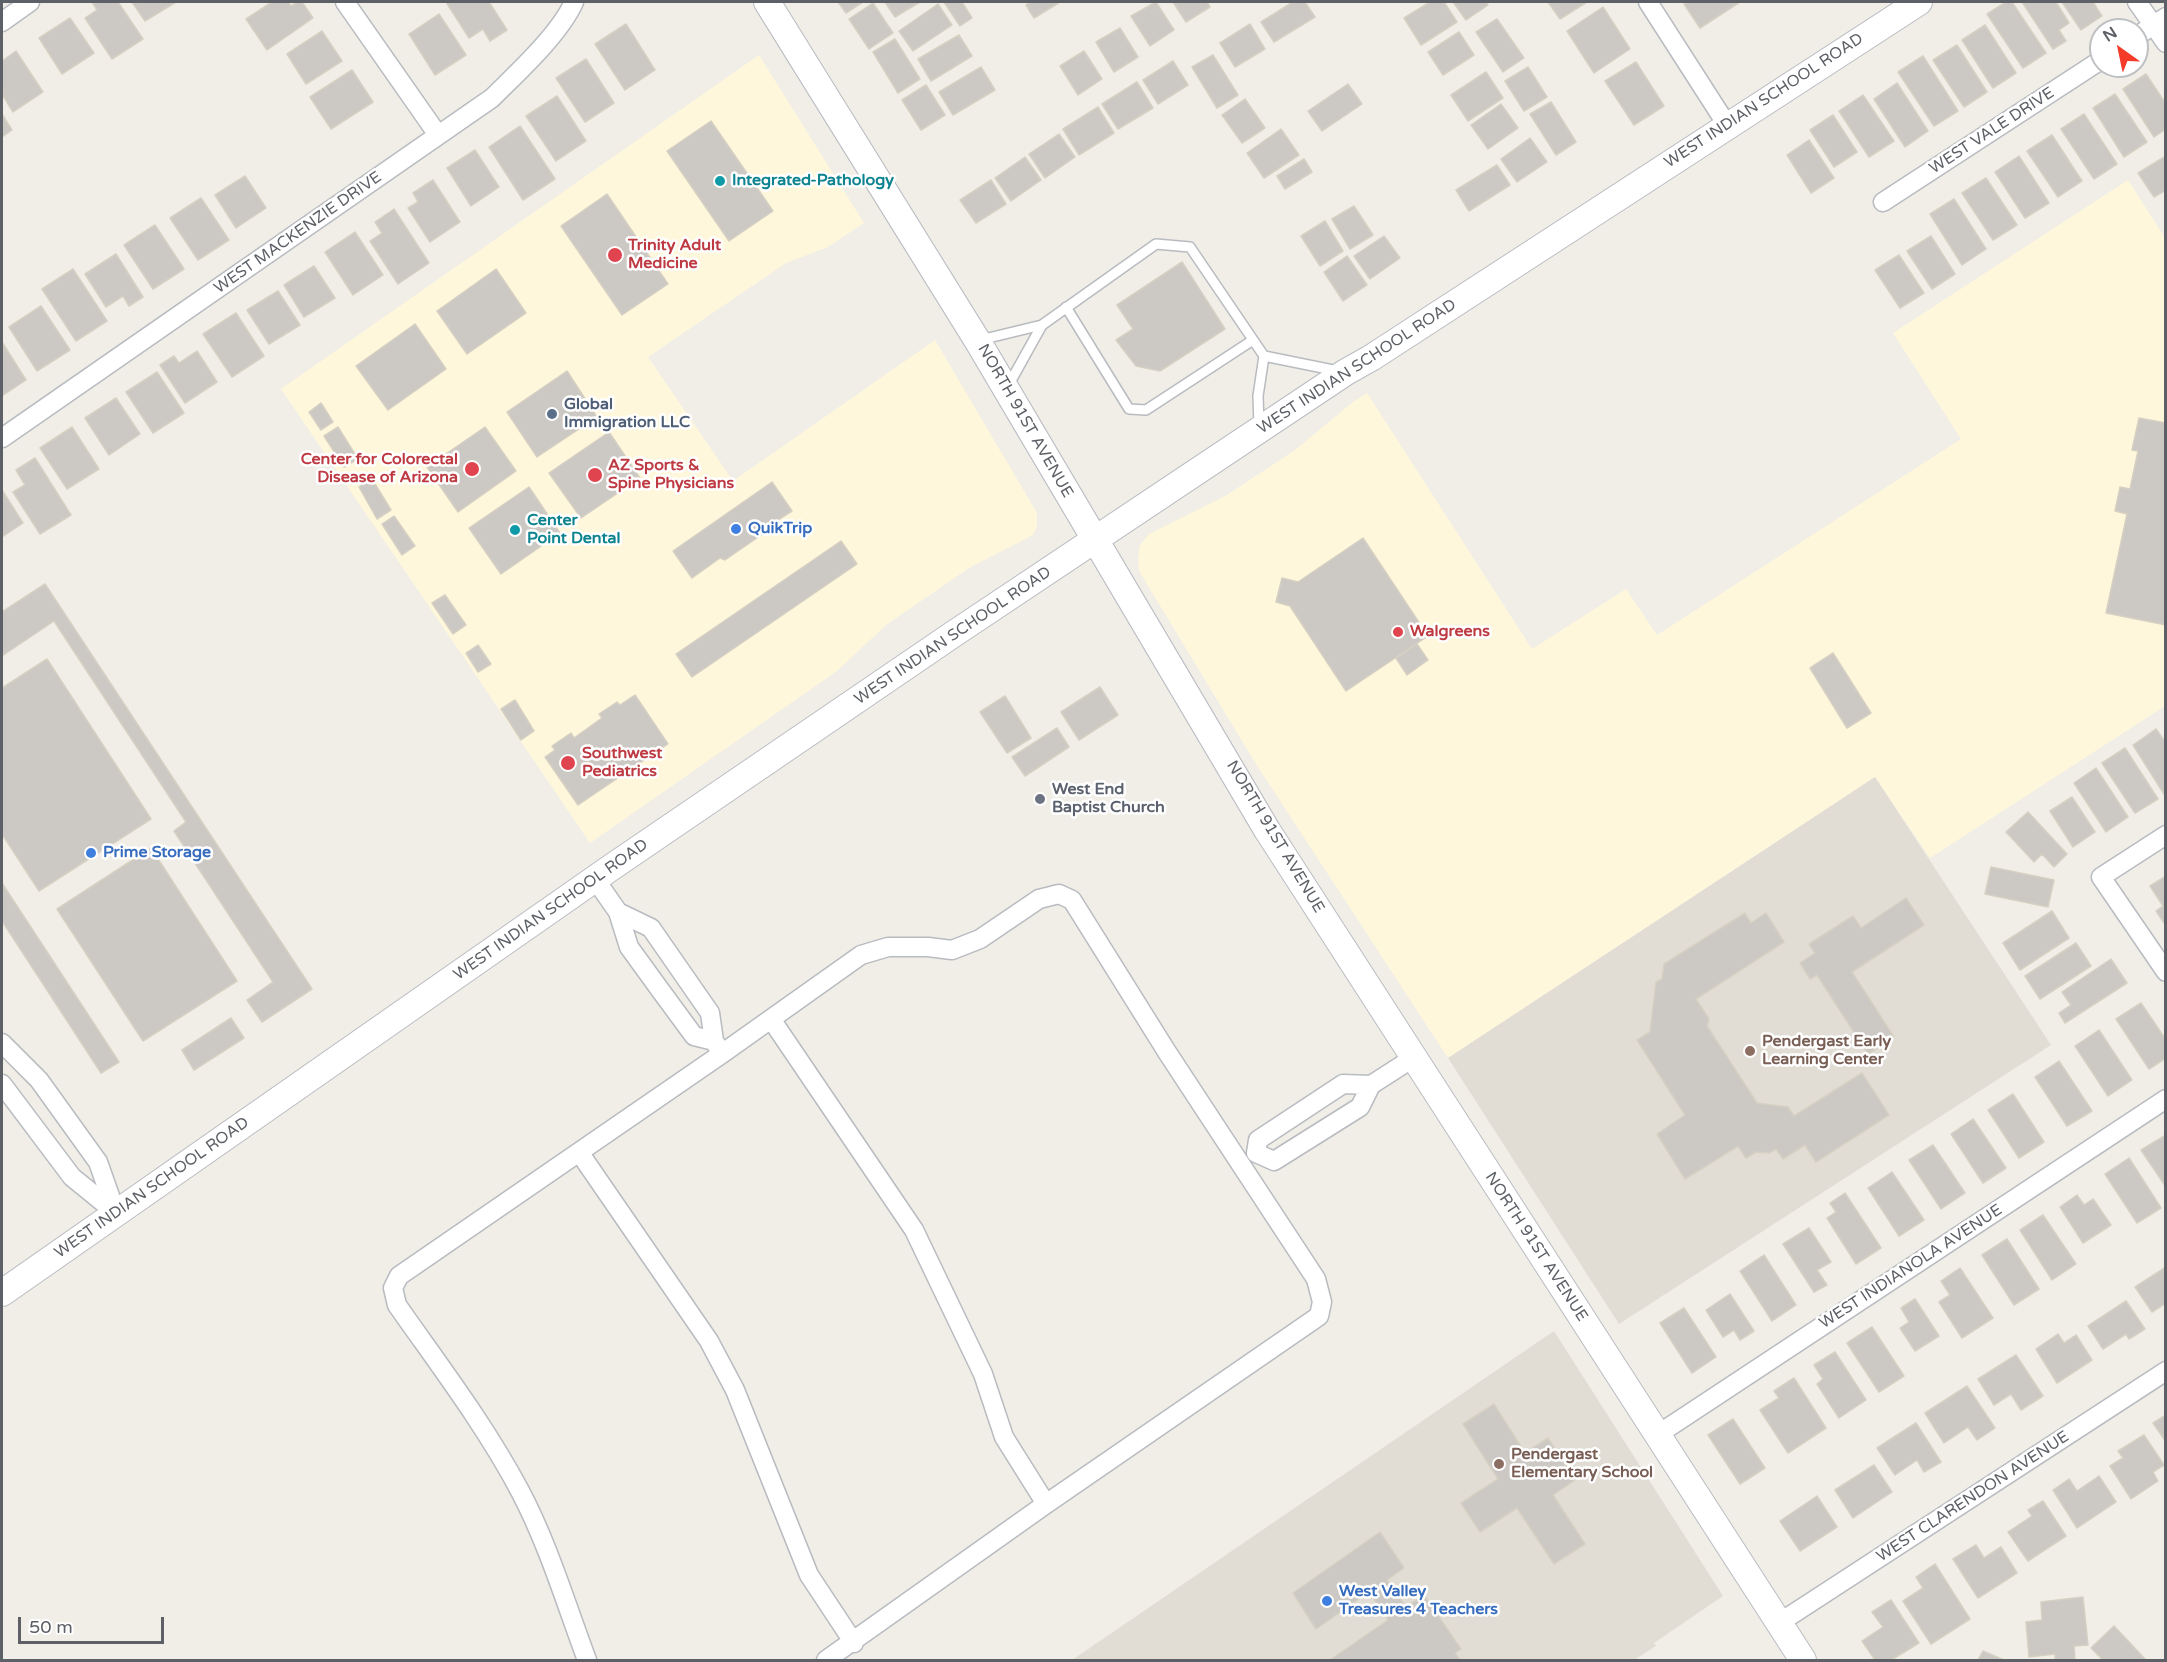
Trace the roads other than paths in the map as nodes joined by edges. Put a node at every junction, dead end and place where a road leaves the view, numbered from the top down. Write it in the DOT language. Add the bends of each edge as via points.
graph roads {
  1 [pos="30,2"];
  2 [pos="345,2"];
  3 [pos="767,2"];
  4 [pos="1648,2"];
  5 [pos="1919,2"];
  6 [pos="2137,2"];
  7 [pos="575,3"];
  8 [pos="4,13"];
  9 [pos="2160,21"];
  10 [pos="2166,43"];
  11 [pos="2089,68"];
  12 [pos="1727,125"];
  13 [pos="438,135"];
  14 [pos="1883,202"];
  15 [pos="1066,307"];
  16 [pos="1042,325"];
  17 [pos="977,340"];
  18 [pos="1253,340"];
  19 [pos="1264,356"];
  20 [pos="1346,372"];
  21 [pos="1006,390"];
  22 [pos="1259,432"];
  23 [pos="2,438"];
  24 [pos="1094,541"];
  25 [pos="2166,835"];
  26 [pos="595,879"];
  27 [pos="618,912"];
  28 [pos="680,970"];
  29 [pos="2166,972"];
  30 [pos="657,987"];
  31 [pos="771,1019"];
  32 [pos="2,1043"];
  33 [pos="718,1047"];
  34 [pos="1413,1058"];
  35 [pos="2,1084"];
  36 [pos="1371,1085"];
  37 [pos="2166,1099"];
  38 [pos="579,1152"];
  39 [pos="1256,1153"];
  40 [pos="1238,1163"];
  41 [pos="116,1213"];
  42 [pos="2,1293"];
  43 [pos="2166,1371"];
  44 [pos="1657,1435"];
  45 [pos="1046,1504"];
  46 [pos="1779,1623"];
  47 [pos="854,1642"];
  48 [pos="587,1660"];
  49 [pos="826,1660"];
  50 [pos="1803,1660"];
  1 -- 8 [label="street"];
  2 -- 13 [label="street"];
  3 -- 17 [label="main road, NORTH 91ST AVENUE"];
  4 -- 12 [label="street"];
  5 -- 12 [label="main road, WEST INDIAN SCHOOL ROAD"];
  6 -- 9 [label="street"];
  7 -- 13 [label="street, WEST MACKENZIE DRIVE" via="525,65 492,98"];
  9 -- 10 [label="street"];
  11 -- 14 [label="street, WEST VALE DRIVE"];
  12 -- 20 [label="main road, WEST INDIAN SCHOOL ROAD"];
  13 -- 23 [label="street, WEST MACKENZIE DRIVE"];
  15 -- 16 [label="lane"];
  15 -- 18 [label="lane" via="1156,244 1190,247"];
  15 -- 18 [label="lane" via="1129,409 1146,410"];
  16 -- 17 [label="lane"];
  16 -- 21 [label="lane"];
  17 -- 21 [label="main road, NORTH 91ST AVENUE"];
  18 -- 19 [label="lane"];
  19 -- 20 [label="lane"];
  19 -- 22 [label="lane" via="1258,396"];
  20 -- 22 [label="main road, WEST INDIAN SCHOOL ROAD"];
  21 -- 24 [label="main road, NORTH 91ST AVENUE"];
  22 -- 24 [label="main road, WEST INDIAN SCHOOL ROAD"];
  24 -- 26 [label="main road, WEST INDIAN SCHOOL ROAD"];
  24 -- 34 [label="main road, NORTH 91ST AVENUE" via="1267,830"];
  25 -- 29 [label="street" via="2101,878"];
  26 -- 27 [label="street"];
  26 -- 41 [label="main road, WEST INDIAN SCHOOL ROAD"];
  27 -- 28 [label="street" via="651,928"];
  27 -- 30 [label="street" via="629,947"];
  28 -- 30 [label="street"];
  28 -- 33 [label="street" via="710,1013"];
  30 -- 33 [label="street" via="694,1036"];
  31 -- 33 [label="street"];
  31 -- 40 [label="street" via="861,956 888,947 952,950 980,939 1039,899 1059,894 1072,900"];
  31 -- 45 [label="street" via="914,1230 982,1374 1004,1437"];
  32 -- 41 [label="street" via="39,1080 98,1162"];
  33 -- 38 [label="street"];
  34 -- 36 [label="street"];
  34 -- 44 [label="main road, NORTH 91ST AVENUE"];
  35 -- 41 [label="street" via="72,1177"];
  36 -- 39 [label="street" via="1343,1084 1258,1140"];
  36 -- 39 [label="street" via="1360,1107 1274,1161"];
  37 -- 44 [label="street, WEST INDIANOLA AVENUE"];
  38 -- 47 [label="street" via="709,1341 735,1390 809,1575"];
  38 -- 48 [label="street" via="412,1266 399,1276 393,1288 397,1305 484,1431 520,1492"];
  39 -- 40 [label="street"];
  40 -- 45 [label="street" via="1316,1279 1322,1302 1319,1317"];
  41 -- 42 [label="main road, WEST INDIAN SCHOOL ROAD"];
  43 -- 46 [label="street, WEST CLARENDON AVENUE"];
  44 -- 46 [label="main road, NORTH 91ST AVENUE"];
  45 -- 47 [label="street"];
  46 -- 50 [label="main road, NORTH 91ST AVENUE"];
  47 -- 49 [label="street"];
}
